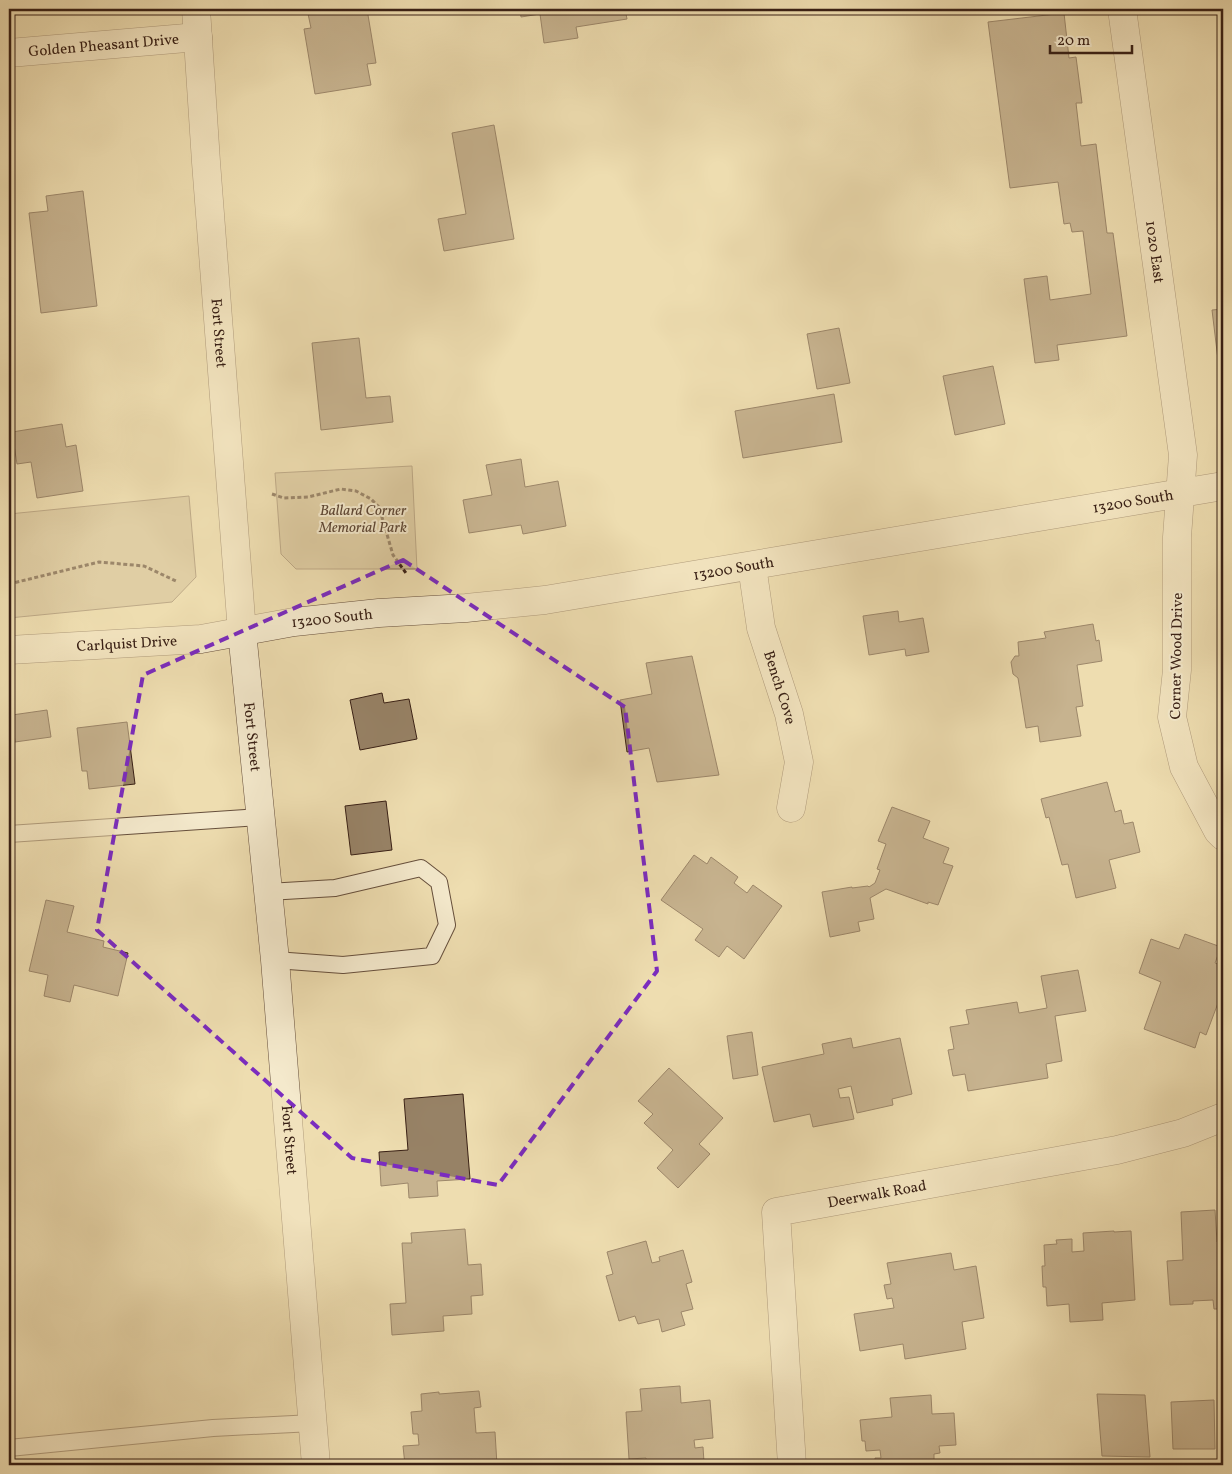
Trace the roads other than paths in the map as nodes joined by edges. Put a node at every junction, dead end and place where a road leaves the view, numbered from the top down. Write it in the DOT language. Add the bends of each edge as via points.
graph roads {
  1 [pos="196,9"];
  2 [pos="1122,9"];
  3 [pos="198,37"];
  4 [pos="9,53"];
  5 [pos="1223,486"];
  6 [pos="1180,494"];
  7 [pos="752,566"];
  8 [pos="242,632"];
  9 [pos="9,650"];
  10 [pos="791,808"];
  11 [pos="260,817"];
  12 [pos="9,834"];
  13 [pos="1223,836"];
  14 [pos="268,892"];
  15 [pos="275,960"];
  16 [pos="1223,1117"];
  17 [pos="313,1422"];
  18 [pos="9,1448"];
  19 [pos="316,1465"];
  20 [pos="792,1465"];
  1 -- 3 [label="street, Fort Street"];
  2 -- 6 [label="street, 1020 East" via="1183,455"];
  3 -- 4 [label="street, Golden Pheasant Drive"];
  3 -- 8 [label="street, Fort Street"];
  5 -- 6 [label="street, 13200 South"];
  6 -- 7 [label="street, 13200 South"];
  6 -- 13 [label="street, Corner Wood Drive" via="1172,717 1184,767"];
  7 -- 8 [label="street, 13200 South" via="545,600 379,613 294,622"];
  7 -- 10 [label="street, Bench Cove" via="761,628 789,714 799,762"];
  8 -- 9 [label="street, Carlquist Drive" via="201,639"];
  8 -- 11 [label="street, Fort Street"];
  11 -- 12 [label="lane"];
  11 -- 14 [label="street, Fort Street"];
  14 -- 15 [label="street, Fort Street"];
  14 -- 15 [label="lane" via="335,888 421,868 440,882 447,925 432,956 343,965"];
  15 -- 17 [label="street, Fort Street"];
  16 -- 20 [label="street, Deerwalk Road" via="1183,1133 1117,1150 776,1212"];
  17 -- 18 [label="lane" via="213,1428"];
  17 -- 19 [label="street, Fort Street"];
}
